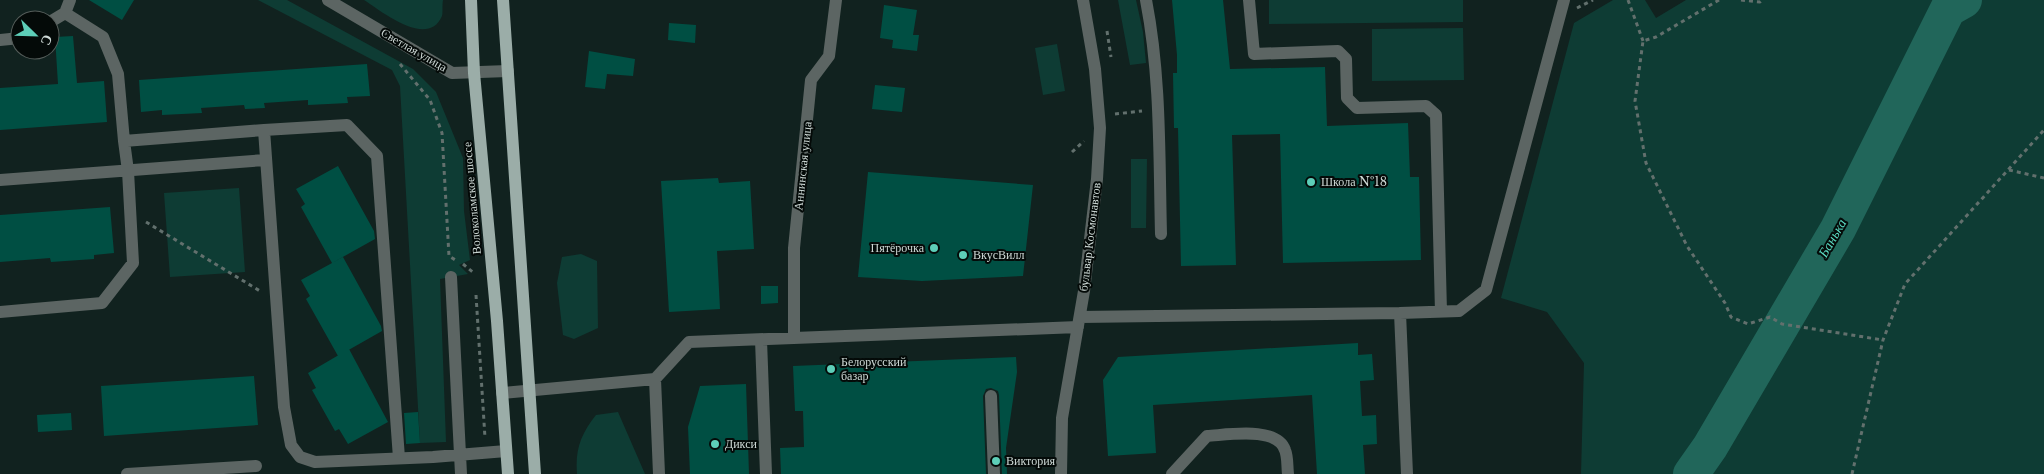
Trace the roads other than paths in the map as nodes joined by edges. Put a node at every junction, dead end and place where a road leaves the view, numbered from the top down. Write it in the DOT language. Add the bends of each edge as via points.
graph roads {
  1 [pos="70,0"];
  2 [pos="328,0"];
  3 [pos="470,0"];
  4 [pos="503,0"];
  5 [pos="836,0"];
  6 [pos="1083,0"];
  7 [pos="1146,0"];
  8 [pos="1249,0"];
  9 [pos="1564,0"];
  10 [pos="65,13"];
  11 [pos="60,16"];
  12 [pos="508,71"];
  13 [pos="474,73"];
  14 [pos="264,130"];
  15 [pos="124,141"];
  16 [pos="265,160"];
  17 [pos="128,171"];
  18 [pos="0,180"];
  19 [pos="1160,234"];
  20 [pos="451,277"];
  21 [pos="0,312"];
  22 [pos="1441,312"];
  23 [pos="1400,313"];
  24 [pos="1079,322"];
  25 [pos="794,338"];
  26 [pos="761,340"];
  27 [pos="656,379"];
  28 [pos="529,391"];
  29 [pos="502,393"];
  30 [pos="991,396"];
  31 [pos="506,451"];
  32 [pos="460,454"];
  33 [pos="399,458"];
  34 [pos="256,466"];
  35 [pos="127,474"];
  36 [pos="460,474"];
  37 [pos="508,474"];
  38 [pos="535,474"];
  39 [pos="659,474"];
  40 [pos="766,474"];
  41 [pos="994,474"];
  42 [pos="1061,474"];
  43 [pos="1172,474"];
  44 [pos="1288,474"];
  45 [pos="1407,474"];
  1 -- 10 [label="street"];
  2 -- 13 [label="street, Светлая улица" via="452,73"];
  3 -- 13 [label="main road, Волоколамское шоссе"];
  4 -- 12 [label="main road"];
  5 -- 25 [label="street, Аннинская улица" via="829,56 812,80 794,248"];
  6 -- 24 [label="street, бульвар Космонавтов" via="1095,69 1100,128 1094,208"];
  7 -- 19 [label="street" via="1154,38"];
  8 -- 22 [label="street" via="1254,54 1338,51 1346,59 1347,98 1356,108 1426,106 1436,115"];
  9 -- 22 [label="street" via="1486,290 1459,311"];
  10 -- 11 [label="street"];
  10 -- 15 [label="street" via="103,37 118,74"];
  12 -- 13 [label="street, Светлая улица"];
  12 -- 28 [label="main road"];
  13 -- 29 [label="main road, Волоколамское шоссе"];
  14 -- 15 [label="street"];
  14 -- 16 [label="street"];
  14 -- 33 [label="street" via="348,124 377,156"];
  15 -- 17 [label="street"];
  16 -- 17 [label="street"];
  16 -- 33 [label="street" via="284,407 291,445 300,457 315,462"];
  17 -- 18 [label="street"];
  17 -- 21 [label="street" via="133,263 102,303"];
  20 -- 32 [label="street"];
  22 -- 23 [label="street"];
  23 -- 24 [label="street"];
  23 -- 45 [label="street"];
  24 -- 25 [label="street"];
  24 -- 42 [label="street, бульвар Космонавтов" via="1062,418"];
  25 -- 26 [label="street"];
  26 -- 27 [label="street" via="689,342"];
  26 -- 40 [label="street"];
  27 -- 28 [label="street"];
  27 -- 39 [label="street"];
  28 -- 29 [label="street"];
  28 -- 38 [label="main road"];
  29 -- 31 [label="main road, Волоколамское шоссе"];
  30 -- 41 [label="street"];
  31 -- 32 [label="street"];
  31 -- 37 [label="main road, Волоколамское шоссе"];
  32 -- 33 [label="street"];
  32 -- 36 [label="street"];
  34 -- 35 [label="street"];
  43 -- 44 [label="street" via="1207,436 1260,434 1271,436 1285,448"];
}
